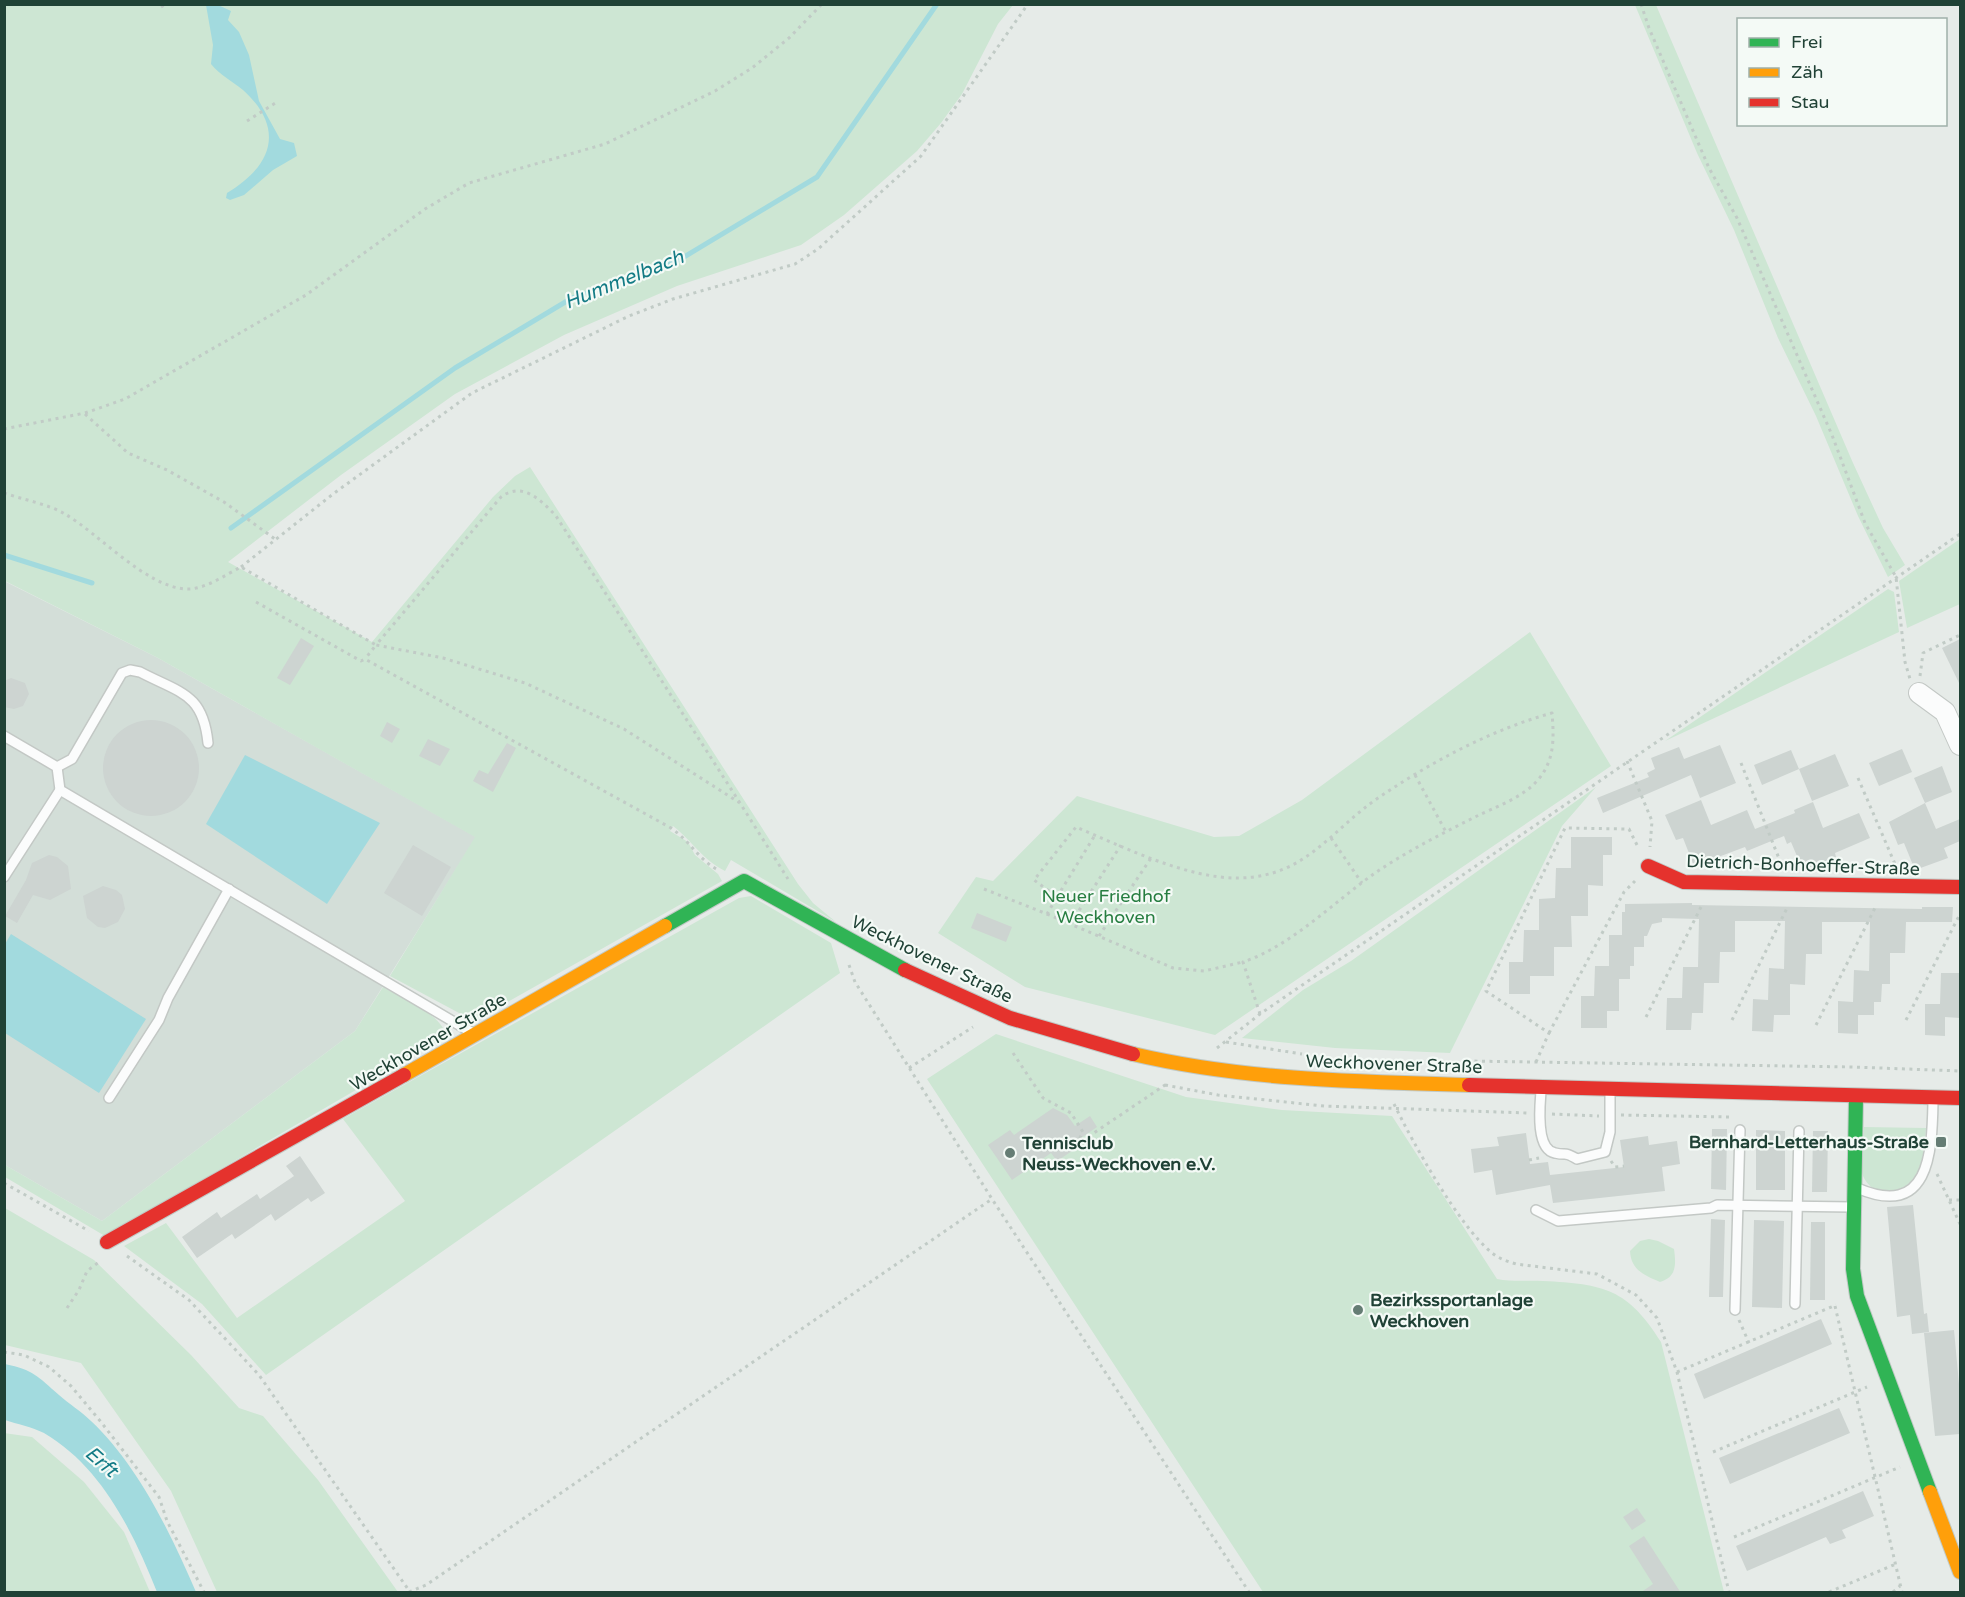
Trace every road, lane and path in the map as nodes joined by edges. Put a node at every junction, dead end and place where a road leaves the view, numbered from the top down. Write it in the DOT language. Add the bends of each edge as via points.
graph roads {
  1 [pos="166,4"];
  2 [pos="822,4"];
  3 [pos="1028,4"];
  4 [pos="1641,4"];
  5 [pos="161,7"];
  6 [pos="277,102"];
  7 [pos="247,121"];
  8 [pos="85,413"];
  9 [pos="4,429"];
  10 [pos="4,493"];
  11 [pos="1960,534"];
  12 [pos="275,539"];
  13 [pos="241,567"];
  14 [pos="1896,577"];
  15 [pos="256,602"];
  16 [pos="1960,635"];
  17 [pos="376,645"];
  18 [pos="366,659"];
  19 [pos="1919,693"];
  20 [pos="4,736"];
  21 [pos="208,743"];
  22 [pos="1960,745"];
  23 [pos="1627,761"];
  24 [pos="1741,763"];
  25 [pos="57,767"];
  26 [pos="1415,775"];
  27 [pos="1858,778"];
  28 [pos="60,790"];
  29 [pos="740,803"];
  30 [pos="1446,832"];
  31 [pos="1095,835"];
  32 [pos="1331,838"];
  33 [pos="1120,845"];
  34 [pos="1152,857"];
  35 [pos="1648,866"];
  36 [pos="4,877"];
  37 [pos="788,879"];
  38 [pos="744,881"];
  39 [pos="1362,883"];
  40 [pos="1714,883"];
  41 [pos="1794,884"];
  42 [pos="1887,885"];
  43 [pos="1904,886"];
  44 [pos="1960,887"];
  45 [pos="229,889"];
  46 [pos="984,889"];
  47 [pos="1057,897"];
  48 [pos="1047,914"];
  49 [pos="1960,914"];
  50 [pos="1071,924"];
  51 [pos="1100,936"];
  52 [pos="851,943"];
  53 [pos="1244,962"];
  54 [pos="994,1011"];
  55 [pos="1260,1014"];
  56 [pos="1646,1017"];
  57 [pos="1732,1020"];
  58 [pos="1906,1020"];
  59 [pos="1816,1025"];
  60 [pos="1549,1033"];
  61 [pos="476,1035"];
  62 [pos="1224,1041"];
  63 [pos="1013,1053"];
  64 [pos="1310,1054"];
  65 [pos="1461,1061"];
  66 [pos="1536,1062"];
  67 [pos="1194,1066"];
  68 [pos="909,1068"];
  69 [pos="1960,1071"];
  70 [pos="1384,1084"];
  71 [pos="1541,1087"];
  72 [pos="1610,1089"];
  73 [pos="1856,1097"];
  74 [pos="109,1098"];
  75 [pos="1933,1098"];
  76 [pos="1960,1098"];
  77 [pos="1740,1130"];
  78 [pos="1798,1131"];
  79 [pos="1538,1158"];
  80 [pos="1930,1158"];
  81 [pos="1530,1160"];
  82 [pos="1624,1166"];
  83 [pos="1615,1167"];
  84 [pos="4,1183"];
  85 [pos="1855,1188"];
  86 [pos="992,1199"];
  87 [pos="1949,1200"];
  88 [pos="1960,1200"];
  89 [pos="1738,1204"];
  90 [pos="1797,1206"];
  91 [pos="1855,1207"];
  92 [pos="1536,1210"];
  93 [pos="1960,1224"];
  94 [pos="112,1245"];
  95 [pos="1857,1296"];
  96 [pos="1795,1304"];
  97 [pos="1835,1306"];
  98 [pos="67,1308"];
  99 [pos="1735,1310"];
  100 [pos="1749,1343"];
  101 [pos="4,1352"];
  102 [pos="1677,1372"];
  103 [pos="1888,1378"];
  104 [pos="1855,1392"];
  105 [pos="1713,1452"];
  106 [pos="1918,1459"];
  107 [pos="1876,1478"];
  108 [pos="1734,1537"];
  109 [pos="1896,1563"];
  110 [pos="1960,1572"];
  111 [pos="1900,1586"];
  112 [pos="410,1592"];
  113 [pos="204,1593"];
  114 [pos="1250,1593"];
  115 [pos="1729,1593"];
  116 [pos="1829,1593"];
  117 [pos="1893,1593"];
  118 [pos="1902,1593"];
  1 -- 5 [label="path"];
  2 -- 8 [label="path" via="789,38 715,91 605,144 469,183 425,209 306,296 125,399"];
  3 -- 12 [label="path" via="921,156 805,259 651,306 472,393"];
  4 -- 14 [label="path" via="1709,168 1737,218 1832,435 1865,524"];
  6 -- 7 [label="path"];
  8 -- 9 [label="path"];
  8 -- 12 [label="path" via="128,453 224,502"];
  10 -- 13 [label="path" via="65,514 127,562 171,585 186,589"];
  11 -- 14 [label="path"];
  12 -- 13 [label="path"];
  13 -- 17 [label="path"];
  14 -- 19 [label="path" via="1905,662"];
  14 -- 23 [label="path"];
  15 -- 18 [label="path" via="361,661"];
  16 -- 19 [label="path" via="1923,653"];
  17 -- 18 [label="path"];
  17 -- 29 [label="path" via="443,658 557,696 624,729"];
  17 -- 29 [label="path" via="501,497 512,491 528,493 556,516"];
  18 -- 38 [label="path" via="671,828 689,841 705,863"];
  19 -- 22 [label="street" via="1945,712"];
  20 -- 25 [label="lane"];
  21 -- 25 [label="lane" via="204,718 197,705 130,670 120,676 72,759"];
  23 -- 35 [label="path" via="1652,821"];
  23 -- 55 [label="path"];
  24 -- 41 [label="path"];
  25 -- 28 [label="lane"];
  26 -- 30 [label="path"];
  26 -- 30 [label="path" via="1494,733 1552,713 1553,751 1548,768 1535,783"];
  26 -- 32 [label="path" via="1379,796"];
  27 -- 43 [label="path"];
  28 -- 36 [label="lane"];
  28 -- 45 [label="lane"];
  29 -- 37 [label="path"];
  30 -- 39 [label="path"];
  31 -- 33 [label="path"];
  31 -- 47 [label="path"];
  31 -- 47 [label="path" via="1076,827 1034,880"];
  32 -- 34 [label="path" via="1302,861 1261,877 1202,875"];
  32 -- 39 [label="path"];
  33 -- 34 [label="path"];
  33 -- 50 [label="path"];
  34 -- 51 [label="path"];
  35 -- 40 [label="street, Dietrich-Bonhoeffer-Straße" via="1684,882"];
  35 -- 60 [label="path" via="1624,892"];
  35 -- 60 [label="path" via="1629,829 1565,828 1486,991"];
  38 -- 52 [label="street, Weckhovener Straße"];
  38 -- 61 [label="street, Weckhovener Straße"];
  39 -- 53 [label="path" via="1291,937"];
  40 -- 41 [label="street, Dietrich-Bonhoeffer-Straße"];
  40 -- 56 [label="path"];
  41 -- 42 [label="street, Dietrich-Bonhoeffer-Straße"];
  41 -- 57 [label="path"];
  42 -- 43 [label="street, Dietrich-Bonhoeffer-Straße"];
  42 -- 59 [label="path"];
  43 -- 44 [label="street, Dietrich-Bonhoeffer-Straße"];
  45 -- 61 [label="lane"];
  45 -- 74 [label="lane" via="159,1020"];
  46 -- 48 [label="path"];
  47 -- 48 [label="path"];
  48 -- 50 [label="path"];
  49 -- 58 [label="path"];
  50 -- 51 [label="path"];
  51 -- 53 [label="path" via="1173,968 1190,971"];
  52 -- 54 [label="street, Weckhovener Straße"];
  52 -- 68 [label="path" via="852,976"];
  53 -- 55 [label="path"];
  54 -- 67 [label="street, Weckhovener Straße" via="1047,1030"];
  54 -- 68 [label="path" via="961,1037"];
  55 -- 62 [label="path"];
  60 -- 66 [label="path"];
  61 -- 94 [label="street, Weckhovener Straße" via="118,1238"];
  62 -- 64 [label="path"];
  62 -- 67 [label="path"];
  63 -- 67 [label="path" via="1043,1098 1071,1113 1083,1132 1076,1145"];
  65 -- 66 [label="path"];
  66 -- 69 [label="path"];
  67 -- 70 [label="street, Weckhovener Straße"];
  68 -- 86 [label="path"];
  70 -- 71 [label="street, Weckhovener Straße"];
  70 -- 102 [label="path" via="1440,1185 1488,1250 1516,1264 1597,1274 1636,1294 1657,1318"];
  71 -- 72 [label="street, Weckhovener Straße"];
  71 -- 72 [label="lane" via="1542,1142 1555,1153 1565,1152 1577,1159 1605,1152 1609,1142"];
  72 -- 73 [label="street, Weckhovener Straße"];
  73 -- 75 [label="street, Weckhovener Straße"];
  73 -- 85 [label="street"];
  75 -- 76 [label="street, Weckhovener Straße"];
  75 -- 80 [label="lane"];
  77 -- 89 [label="lane"];
  78 -- 90 [label="lane"];
  79 -- 81 [label="path"];
  80 -- 85 [label="lane" via="1916,1185 1901,1195 1879,1197"];
  80 -- 87 [label="path"];
  82 -- 83 [label="path"];
  84 -- 94 [label="path"];
  85 -- 91 [label="street"];
  86 -- 112 [label="path" via="426,1586"];
  86 -- 114 [label="path"];
  87 -- 88 [label="path"];
  87 -- 93 [label="path"];
  89 -- 90 [label="lane"];
  89 -- 92 [label="lane" via="1558,1221"];
  89 -- 99 [label="lane"];
  90 -- 91 [label="lane"];
  90 -- 96 [label="lane"];
  91 -- 95 [label="street" via="1853,1269"];
  94 -- 98 [label="path" via="87,1271"];
  94 -- 112 [label="path" via="189,1300 259,1375"];
  95 -- 97 [label="path"];
  95 -- 103 [label="street"];
  97 -- 100 [label="path"];
  97 -- 104 [label="path"];
  99 -- 100 [label="path"];
  100 -- 102 [label="path"];
  101 -- 113 [label="path" via="24,1355 49,1367 101,1422 159,1497"];
  102 -- 115 [label="path"];
  103 -- 104 [label="path"];
  103 -- 106 [label="street"];
  104 -- 105 [label="path"];
  104 -- 107 [label="path"];
  106 -- 107 [label="path"];
  106 -- 110 [label="street"];
  107 -- 108 [label="path"];
  107 -- 109 [label="path"];
  109 -- 111 [label="path"];
  109 -- 116 [label="path"];
  111 -- 117 [label="path"];
  111 -- 118 [label="path"];
}
